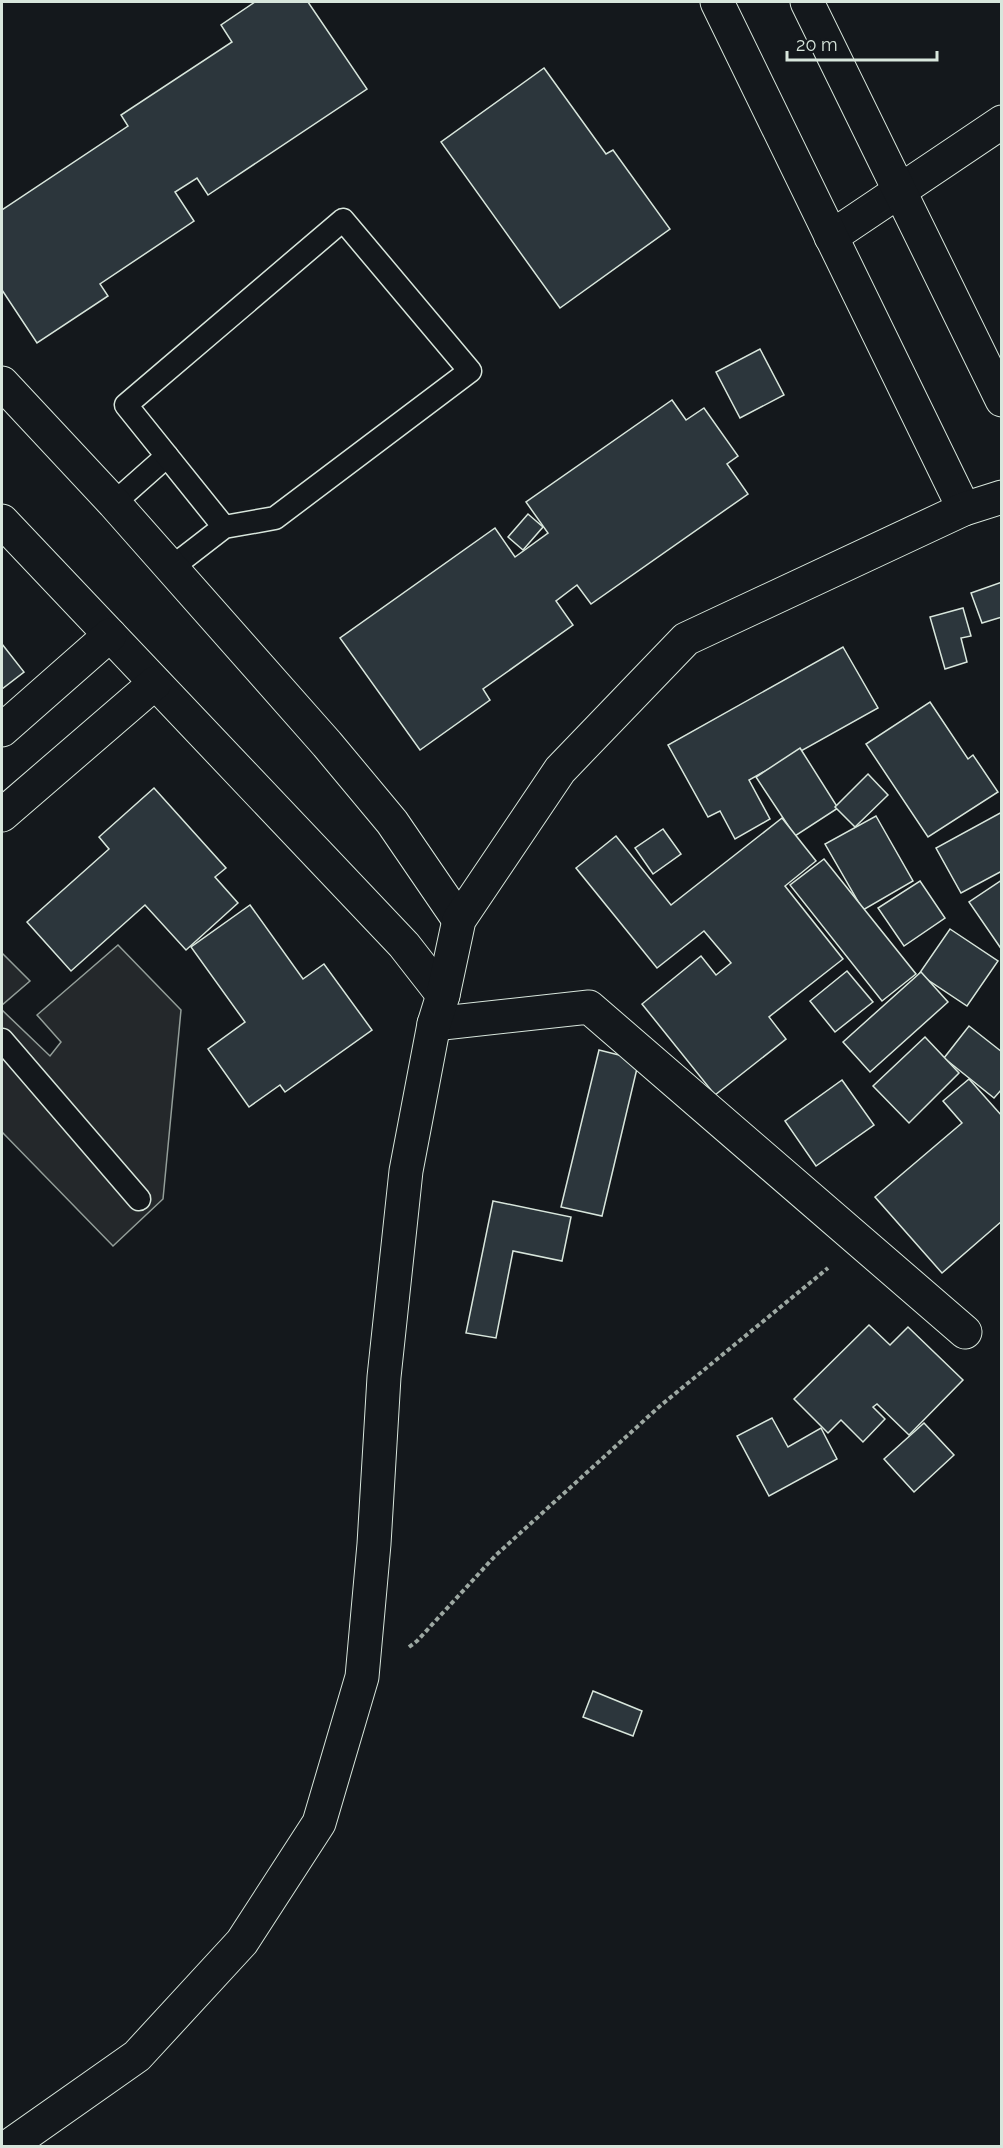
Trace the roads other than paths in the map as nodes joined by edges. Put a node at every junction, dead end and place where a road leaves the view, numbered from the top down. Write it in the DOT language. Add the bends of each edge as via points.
graph roads {
  1 [pos="717,2"];
  2 [pos="807,2"];
  3 [pos="1002,122"];
  4 [pos="899,190"];
  5 [pos="831,237"];
  6 [pos="2,383"];
  7 [pos="1002,400"];
  8 [pos="167,456"];
  9 [pos="1002,497"];
  10 [pos="114,503"];
  11 [pos="964,509"];
  12 [pos="2,521"];
  13 [pos="224,528"];
  14 [pos="171,568"];
  15 [pos="110,635"];
  16 [pos="155,682"];
  17 [pos="2,729"];
  18 [pos="2,815"];
  19 [pos="459,920"];
  20 [pos="439,1009"];
  21 [pos="2,1040"];
  22 [pos="139,1199"];
  23 [pos="965,1332"];
  24 [pos="9,2146"];
  1 -- 5 [label="street"];
  2 -- 4 [label="street"];
  3 -- 4 [label="street"];
  4 -- 5 [label="street"];
  4 -- 7 [label="street"];
  5 -- 11 [label="street"];
  6 -- 10 [label="street"];
  8 -- 10 [label="lane"];
  8 -- 13 [label="lane"];
  8 -- 13 [label="lane" via="126,405 343,220 470,372 275,518"];
  9 -- 11 [label="street"];
  10 -- 14 [label="street"];
  11 -- 19 [label="street" via="686,639 561,770"];
  12 -- 15 [label="street"];
  13 -- 14 [label="lane"];
  14 -- 19 [label="street" via="384,813"];
  15 -- 16 [label="street"];
  15 -- 17 [label="street"];
  16 -- 18 [label="street"];
  16 -- 20 [label="street" via="404,945"];
  19 -- 20 [label="street"];
  20 -- 23 [label="street" via="589,1007"];
  20 -- 24 [label="street" via="406,1171 384,1377 362,1677 319,1823 242,1942 136,2056"];
  21 -- 22 [label="lane"];
}
